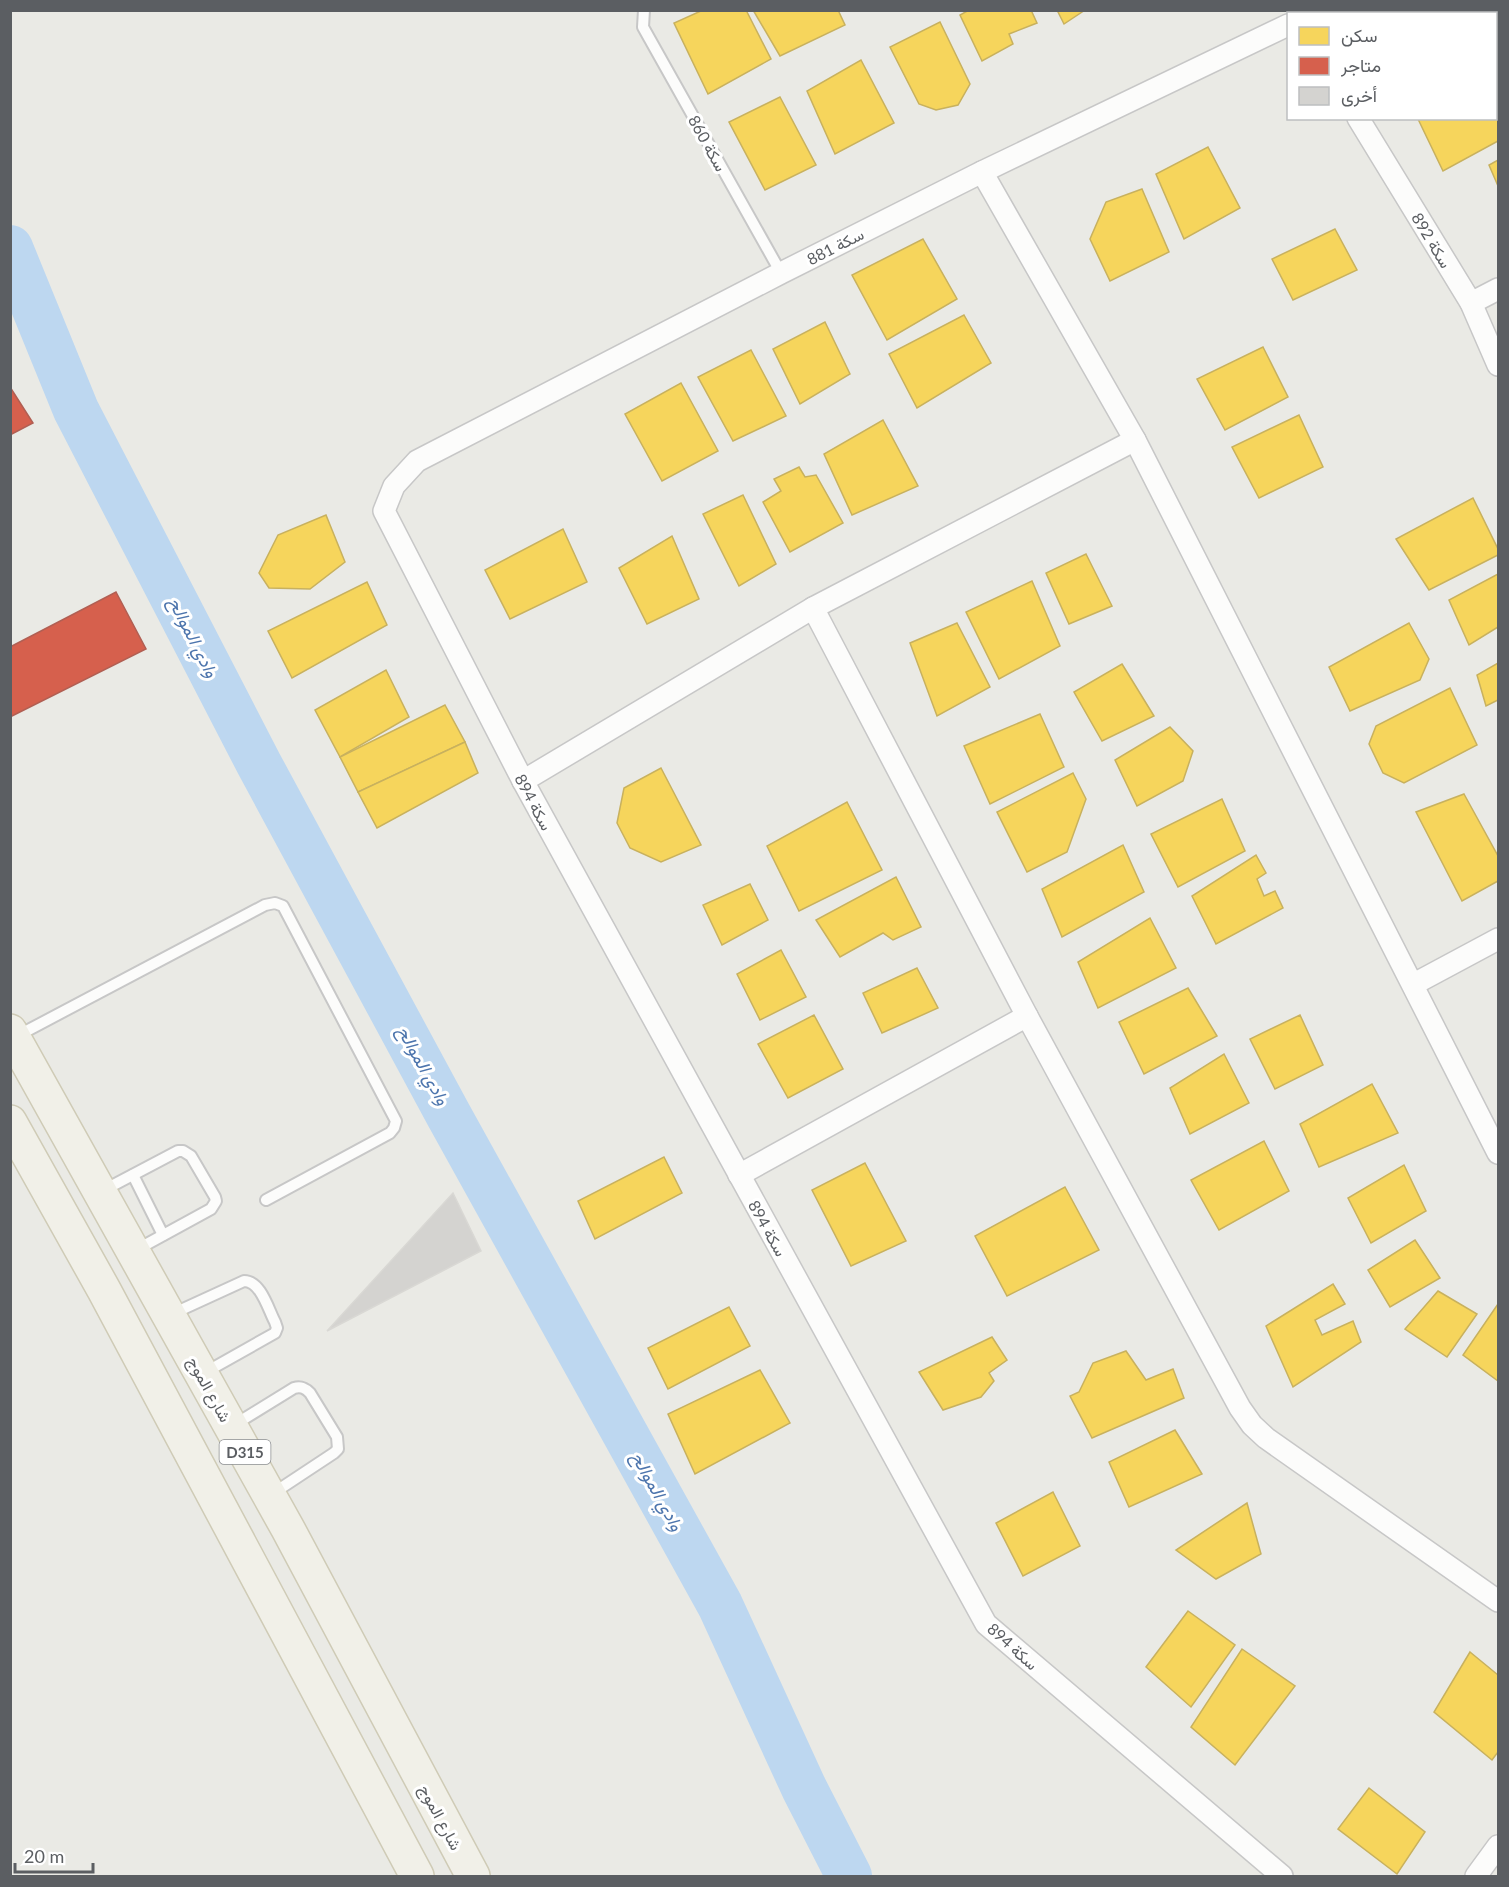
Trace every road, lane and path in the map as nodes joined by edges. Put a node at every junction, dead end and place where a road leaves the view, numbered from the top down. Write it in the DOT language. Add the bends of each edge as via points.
graph roads {
  1 [pos="644,10"];
  2 [pos="1287,25"];
  3 [pos="1359,120"];
  4 [pos="982,172"];
  5 [pos="781,273"];
  6 [pos="1498,289"];
  7 [pos="1470,303"];
  8 [pos="1498,365"];
  9 [pos="1135,440"];
  10 [pos="393,486"];
  11 [pos="813,608"];
  12 [pos="523,781"];
  13 [pos="1498,939"];
  14 [pos="1414,984"];
  15 [pos="1027,1016"];
  16 [pos="12,1034"];
  17 [pos="10,1122"];
  18 [pos="1498,1153"];
  19 [pos="133,1175"];
  20 [pos="739,1175"];
  21 [pos="100,1192"];
  22 [pos="266,1200"];
  23 [pos="163,1235"];
  24 [pos="133,1251"];
  25 [pos="169,1316"];
  26 [pos="202,1375"];
  27 [pos="231,1427"];
  28 [pos="269,1496"];
  29 [pos="1498,1601"];
  30 [pos="1498,1846"];
  31 [pos="417,1876"];
  32 [pos="473,1876"];
  33 [pos="1282,1876"];
  34 [pos="1476,1876"];
  1 -- 5 [label="lane, سكة 860" via="643,27"];
  2 -- 4 [label="street, سكة 881"];
  3 -- 7 [label="street, سكة 892"];
  4 -- 5 [label="street, سكة 881"];
  4 -- 9 [label="street"];
  5 -- 10 [label="street, سكة 881" via="417,461"];
  6 -- 7 [label="street"];
  7 -- 8 [label="street, سكة 892"];
  9 -- 11 [label="street"];
  9 -- 14 [label="street"];
  10 -- 12 [label="street, سكة 894" via="384,511"];
  11 -- 12 [label="street"];
  11 -- 15 [label="street"];
  12 -- 20 [label="street, سكة 894"];
  13 -- 14 [label="street"];
  14 -- 18 [label="street"];
  15 -- 20 [label="street"];
  15 -- 29 [label="street" via="1252,1425"];
  16 -- 21 [label="main road, شارع الموج / D315"];
  16 -- 22 [label="lane" via="265,905 283,906 396,1121 390,1133"];
  17 -- 31 [label="main road, D315"];
  19 -- 21 [label="lane"];
  19 -- 23 [label="lane"];
  19 -- 23 [label="lane" via="183,1150 191,1156 215,1197 211,1209"];
  20 -- 33 [label="street, سكة 894" via="986,1624"];
  21 -- 24 [label="main road, شارع الموج / D315"];
  23 -- 24 [label="lane"];
  24 -- 25 [label="main road, شارع الموج / D315"];
  25 -- 26 [label="main road, شارع الموج / D315"];
  25 -- 26 [label="lane" via="244,1281 258,1288 275,1322 275,1333"];
  26 -- 27 [label="main road, شارع الموج / D315"];
  27 -- 28 [label="main road, شارع الموج / D315"];
  27 -- 28 [label="lane" via="300,1387 310,1393 337,1437 339,1449 334,1454"];
  28 -- 32 [label="main road, شارع الموج / D315"];
  30 -- 34 [label="street"];
}
